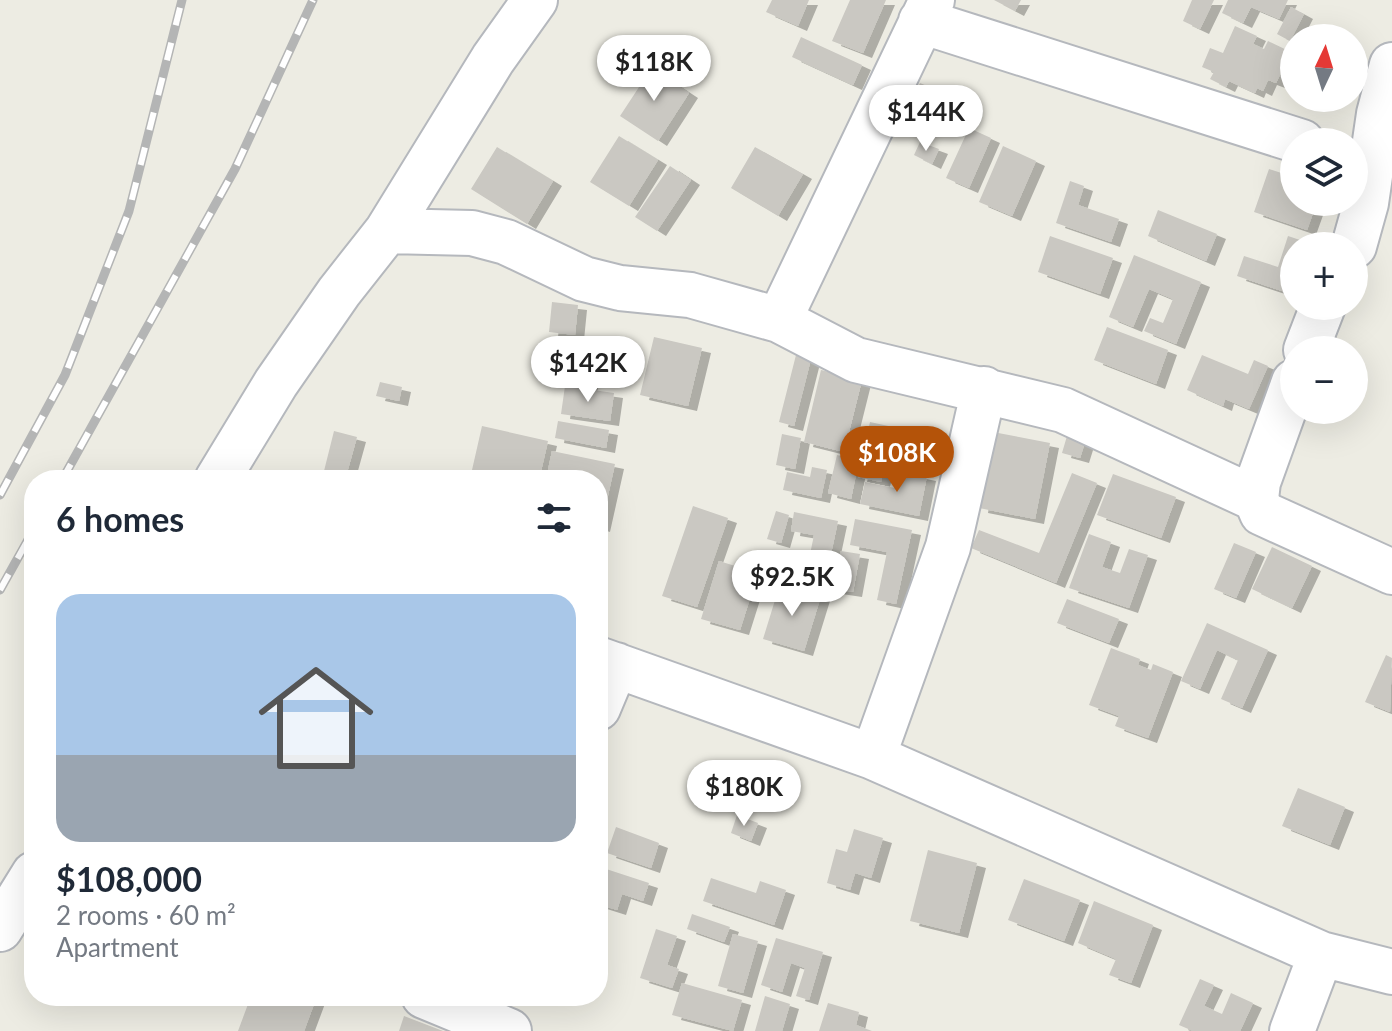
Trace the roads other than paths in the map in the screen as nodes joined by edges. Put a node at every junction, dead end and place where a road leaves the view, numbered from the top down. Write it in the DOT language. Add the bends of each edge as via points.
graph roads {
  1 [pos="535,0"];
  2 [pos="927,10"];
  3 [pos="1392,65"];
  4 [pos="1280,134"];
  5 [pos="1368,147"];
  6 [pos="387,231"];
  7 [pos="779,320"];
  8 [pos="984,389"];
  9 [pos="1280,421"];
  10 [pos="223,470"];
  11 [pos="1256,499"];
  12 [pos="1392,572"];
  13 [pos="608,662"];
  14 [pos="873,757"];
  15 [pos="24,890"];
  16 [pos="0,929"];
  17 [pos="1321,954"];
  18 [pos="1392,972"];
  19 [pos="461,1006"];
  20 [pos="506,1018"];
  21 [pos="1292,1031"];
  1 -- 6 [label="street"];
  2 -- 4 [label="street"];
  2 -- 7 [label="street"];
  3 -- 5 [label="street"];
  6 -- 7 [label="street" via="472,233 506,242 584,279 690,295"];
  6 -- 10 [label="street" via="285,370"];
  7 -- 8 [label="street" via="856,360"];
  8 -- 11 [label="street" via="1063,410"];
  8 -- 14 [label="street" via="948,547"];
  9 -- 11 [label="street"];
  11 -- 12 [label="street" via="1273,521"];
  13 -- 14 [label="street"];
  14 -- 17 [label="street"];
  15 -- 16 [label="street"];
  17 -- 18 [label="street"];
  17 -- 21 [label="street"];
  19 -- 20 [label="street"];
}
